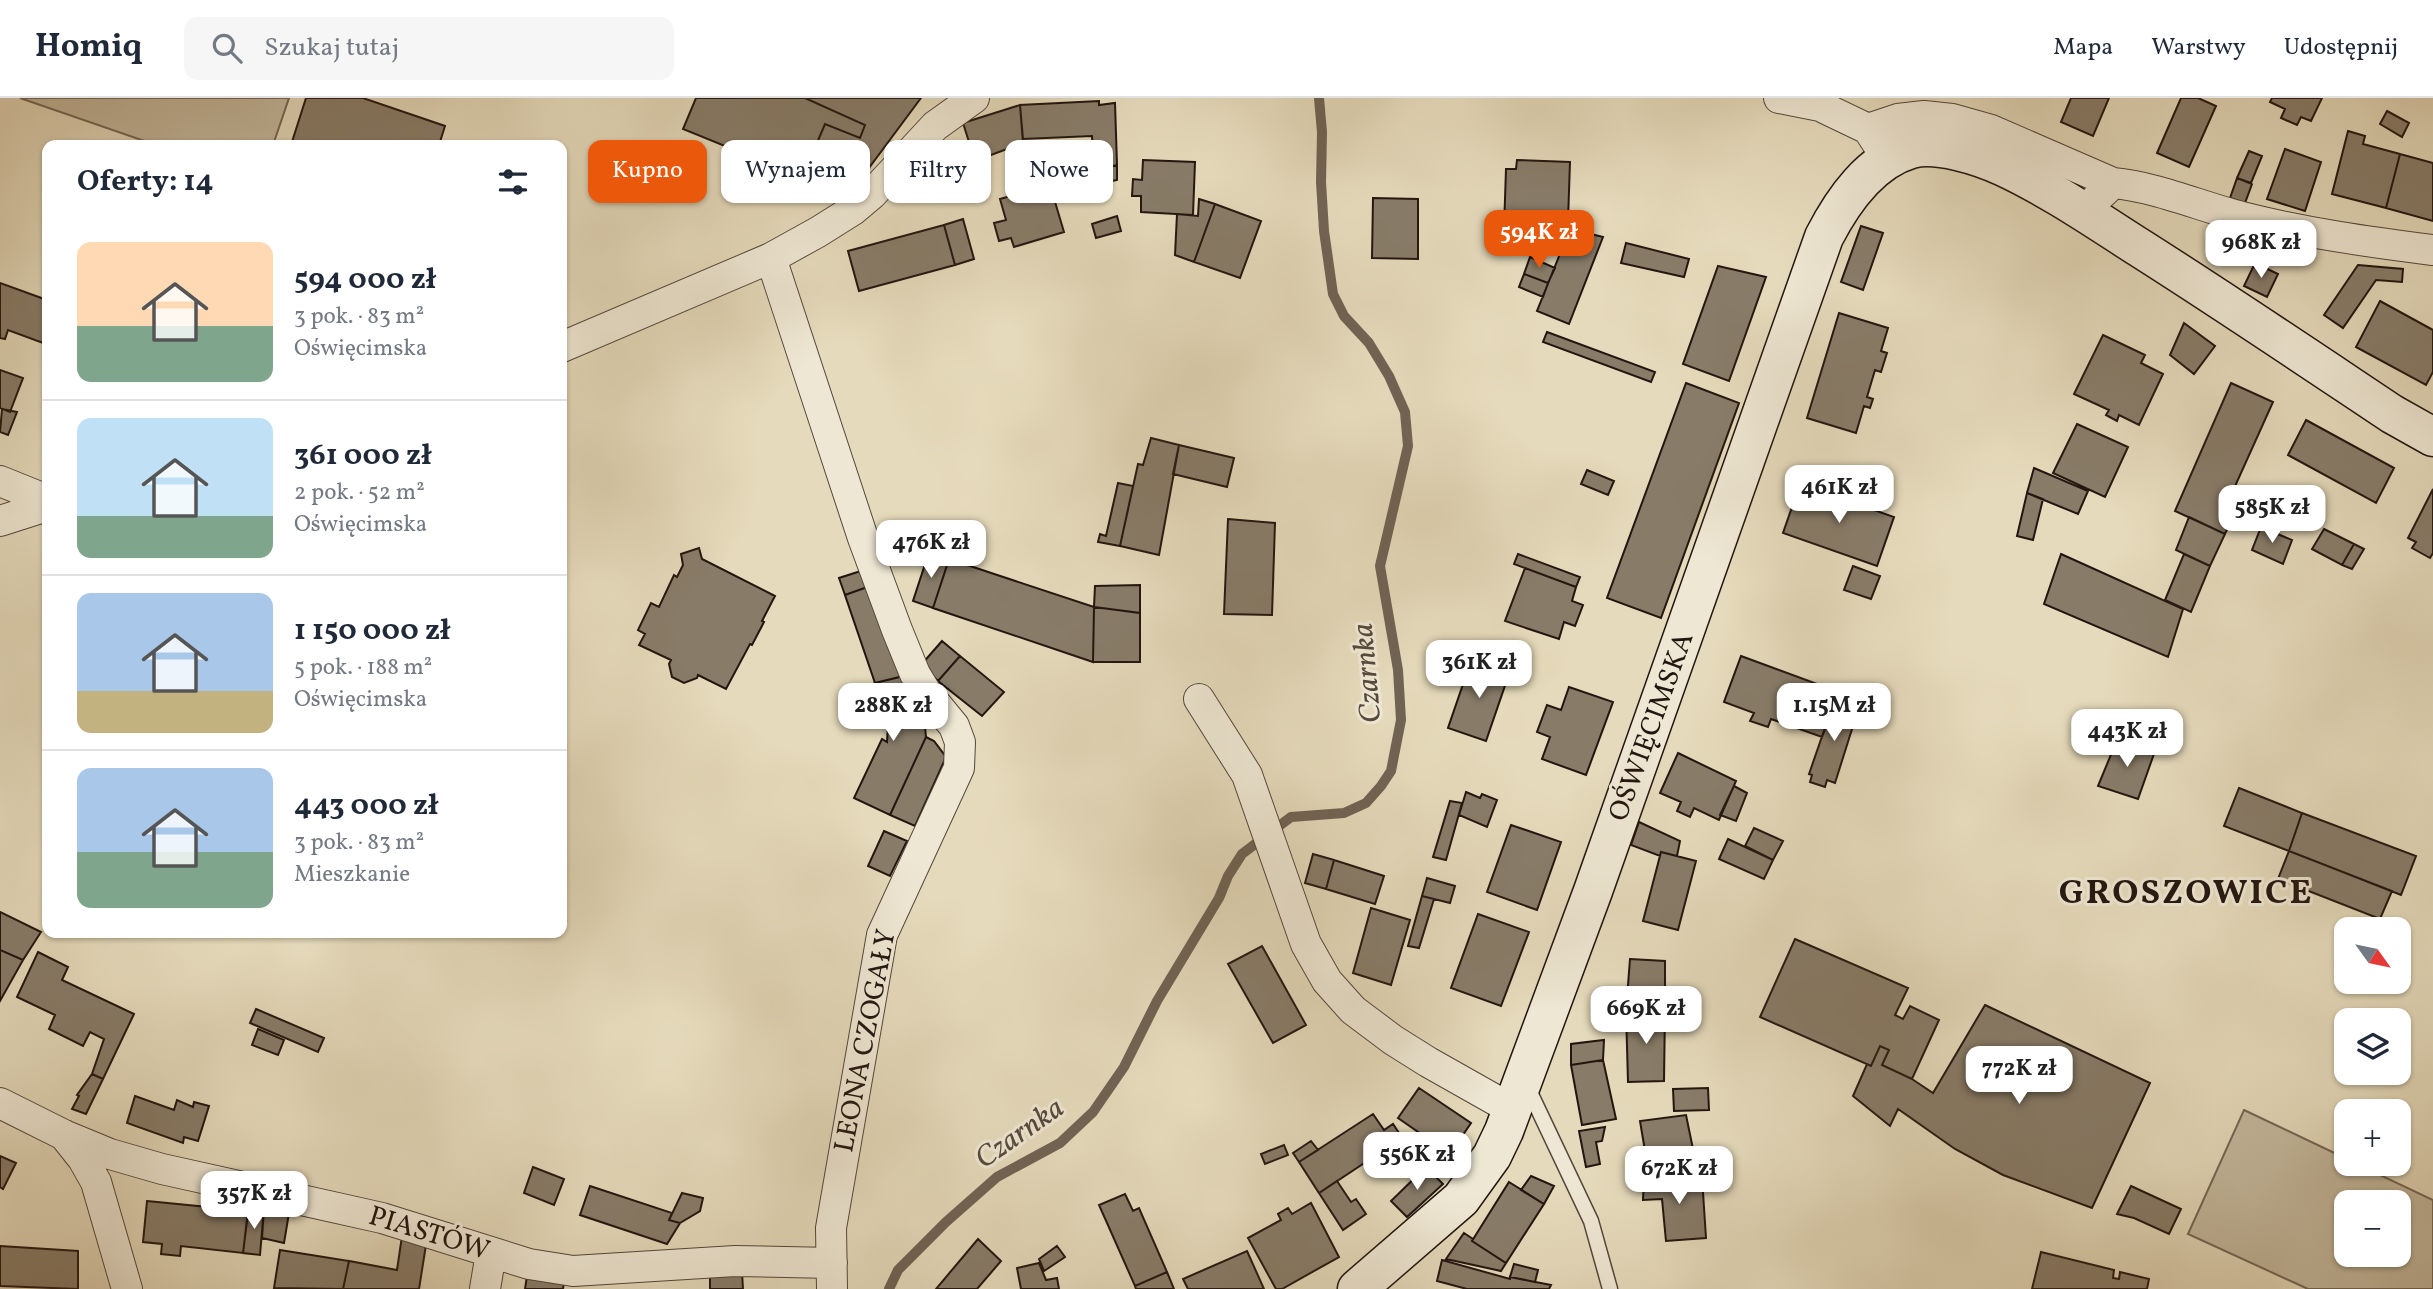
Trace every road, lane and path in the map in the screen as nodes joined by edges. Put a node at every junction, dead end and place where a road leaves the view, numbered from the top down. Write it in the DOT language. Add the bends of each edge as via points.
graph roads {
  1 [pos="974,98"];
  2 [pos="1779,98"];
  3 [pos="1890,146"];
  4 [pos="2113,183"];
  5 [pos="2090,216"];
  6 [pos="2433,250"];
  7 [pos="771,258"];
  8 [pos="567,346"];
  9 [pos="2433,437"];
  10 [pos="0,481"];
  11 [pos="42,498"];
  12 [pos="42,508"];
  13 [pos="0,521"];
  14 [pos="1199,699"];
  15 [pos="1519,1095"];
  16 [pos="0,1102"];
  17 [pos="64,1135"];
  18 [pos="491,1253"];
  19 [pos="832,1276"];
  20 [pos="127,1289"];
  21 [pos="485,1289"];
  22 [pos="1357,1289"];
  23 [pos="1610,1289"];
  1 -- 7 [label="street" via="935,126 852,211"];
  2 -- 3 [label="street" via="1820,106"];
  3 -- 4 [label="street" via="1898,119 1952,119 1991,130"];
  3 -- 5 [label="main road" via="1979,158"];
  3 -- 15 [label="main road, OŚWIĘCIMSKA" via="1850,194 1825,237"];
  4 -- 5 [label="street" via="2097,198"];
  4 -- 6 [label="street" via="2135,185 2255,221"];
  5 -- 9 [label="main road"];
  7 -- 8 [label="street"];
  7 -- 19 [label="street, LEONA CZOGAŁY" via="897,629 915,674 954,726 960,742 958,768 882,935 831,1228"];
  10 -- 11 [label="street"];
  12 -- 13 [label="street"];
  14 -- 15 [label="street" via="1247,775 1306,944 1327,981 1353,1010 1428,1062"];
  15 -- 22 [label="main road, OŚWIĘCIMSKA" via="1492,1156 1461,1199"];
  15 -- 23 [label="lane" via="1591,1221"];
  16 -- 17 [label="street, PIASTÓW"];
  17 -- 18 [label="street, PIASTÓW" via="162,1169 382,1217"];
  17 -- 20 [label="street" via="96,1182"];
  18 -- 19 [label="street, PIASTÓW" via="573,1271 735,1261"];
  18 -- 21 [label="street"];
}
